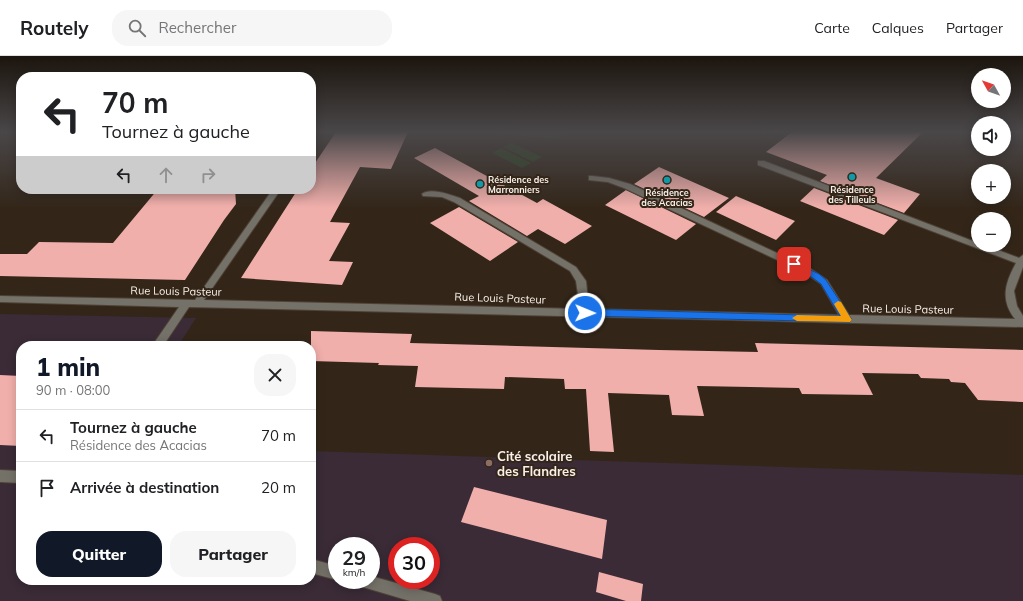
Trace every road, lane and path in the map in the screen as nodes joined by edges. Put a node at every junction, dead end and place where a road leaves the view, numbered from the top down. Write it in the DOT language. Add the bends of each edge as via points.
graph roads {
  1 [pos="761,163"];
  2 [pos="592,178"];
  3 [pos="274,194"];
  4 [pos="426,194"];
  5 [pos="1022,260"];
  6 [pos="0,299"];
  7 [pos="187,304"];
  8 [pos="197,304"];
  9 [pos="585,313"];
  10 [pos="847,320"];
  11 [pos="1023,323"];
  12 [pos="161,341"];
  13 [pos="0,476"];
  14 [pos="16,477"];
  15 [pos="316,567"];
  16 [pos="328,571"];
  17 [pos="380,585"];
  18 [pos="435,601"];
  1 -- 5 [label="street"];
  2 -- 10 [label="street" via="627,186 808,271 824,282"];
  3 -- 8 [label="street"];
  4 -- 9 [label="street" via="438,194 456,200 573,269 581,281"];
  5 -- 11 [label="street" via="1011,280 1008,293 1012,309"];
  6 -- 7 [label="street, Rue Louis Pasteur"];
  7 -- 8 [label="street, Rue Louis Pasteur"];
  7 -- 12 [label="street"];
  8 -- 9 [label="street, Rue Louis Pasteur"];
  9 -- 10 [label="street, Rue Louis Pasteur"];
  10 -- 11 [label="street, Rue Louis Pasteur"];
  13 -- 14 [label="street"];
  15 -- 16 [label="street"];
  17 -- 18 [label="street"];
}
